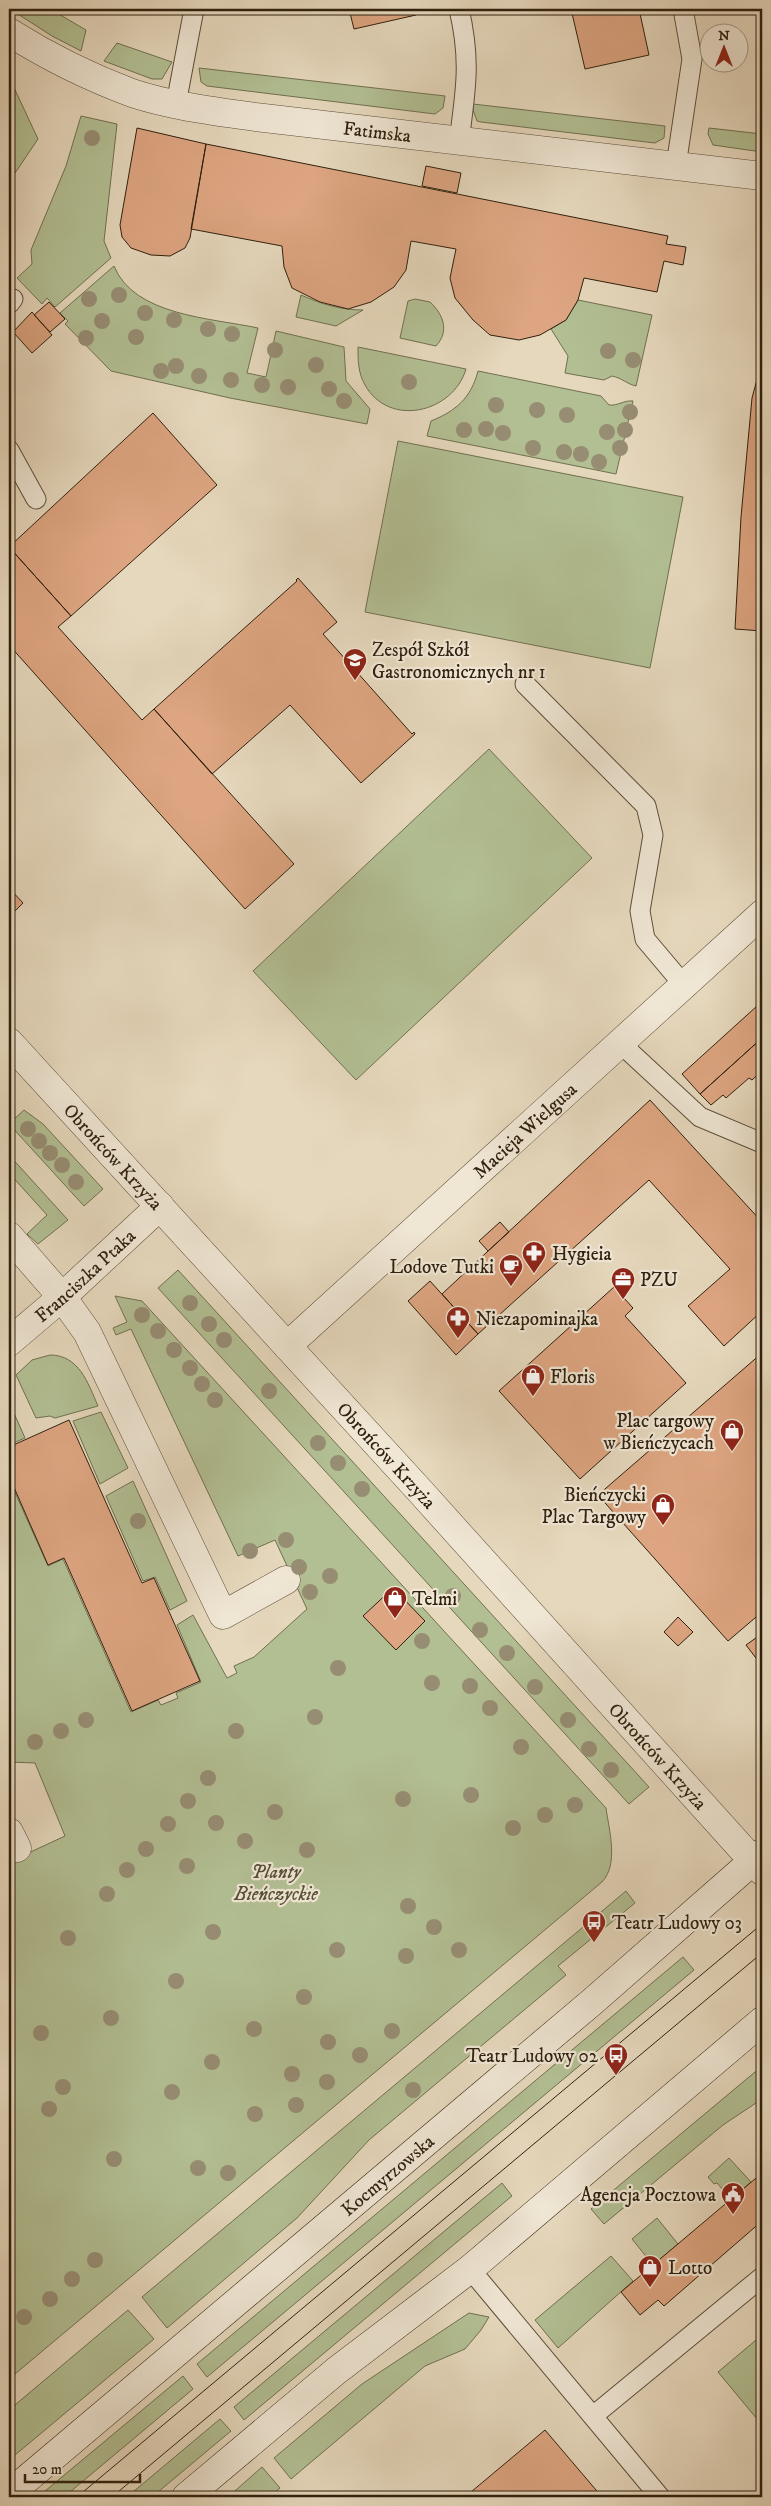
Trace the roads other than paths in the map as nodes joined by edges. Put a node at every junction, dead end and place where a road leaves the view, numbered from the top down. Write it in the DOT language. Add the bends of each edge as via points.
graph roads {
  1 [pos="194,9"];
  2 [pos="459,9"];
  3 [pos="683,9"];
  4 [pos="9,32"];
  5 [pos="176,104"];
  6 [pos="459,140"];
  7 [pos="676,166"];
  8 [pos="762,176"];
  9 [pos="9,450"];
  10 [pos="36,499"];
  11 [pos="525,684"];
  12 [pos="762,914"];
  13 [pos="683,984"];
  14 [pos="9,1042"];
  15 [pos="619,1042"];
  16 [pos="762,1143"];
  17 [pos="160,1206"];
  18 [pos="9,1236"];
  19 [pos="62,1297"];
  20 [pos="9,1342"];
  21 [pos="287,1346"];
  22 [pos="286,1580"];
  23 [pos="759,1862"];
  24 [pos="762,2021"];
  25 [pos="470,2269"];
  26 [pos="762,2277"];
  27 [pos="593,2416"];
  28 [pos="9,2494"];
  29 [pos="186,2497"];
  30 [pos="660,2497"];
  1 -- 5 [label="lane"];
  2 -- 6 [label="lane" via="468,69"];
  3 -- 7 [label="lane" via="692,59"];
  4 -- 5 [label="street, Fatimska" via="85,74 133,93"];
  5 -- 6 [label="street, Fatimska" via="255,117"];
  6 -- 7 [label="street, Fatimska"];
  7 -- 8 [label="street, Fatimska"];
  9 -- 10 [label="lane"];
  11 -- 13 [label="lane" via="646,806 653,835 640,910 645,939"];
  12 -- 13 [label="street, Macieja Wielgusa"];
  13 -- 15 [label="street, Macieja Wielgusa"];
  14 -- 17 [label="street, Obrońców Krzyża"];
  15 -- 16 [label="lane" via="700,1118"];
  15 -- 21 [label="street, Macieja Wielgusa"];
  17 -- 19 [label="street, Franciszka Ptaka"];
  17 -- 21 [label="street, Obrońców Krzyża"];
  18 -- 19 [label="street"];
  19 -- 20 [label="street, Franciszka Ptaka"];
  19 -- 22 [label="street" via="88,1332 223,1615"];
  21 -- 23 [label="street, Obrońców Krzyża"];
  23 -- 28 [label="street, Kocmyrzowska"];
  24 -- 25 [label="street"];
  25 -- 27 [label="lane"];
  25 -- 29 [label="street" via="336,2371"];
  26 -- 27 [label="lane"];
  27 -- 30 [label="lane"];
}
